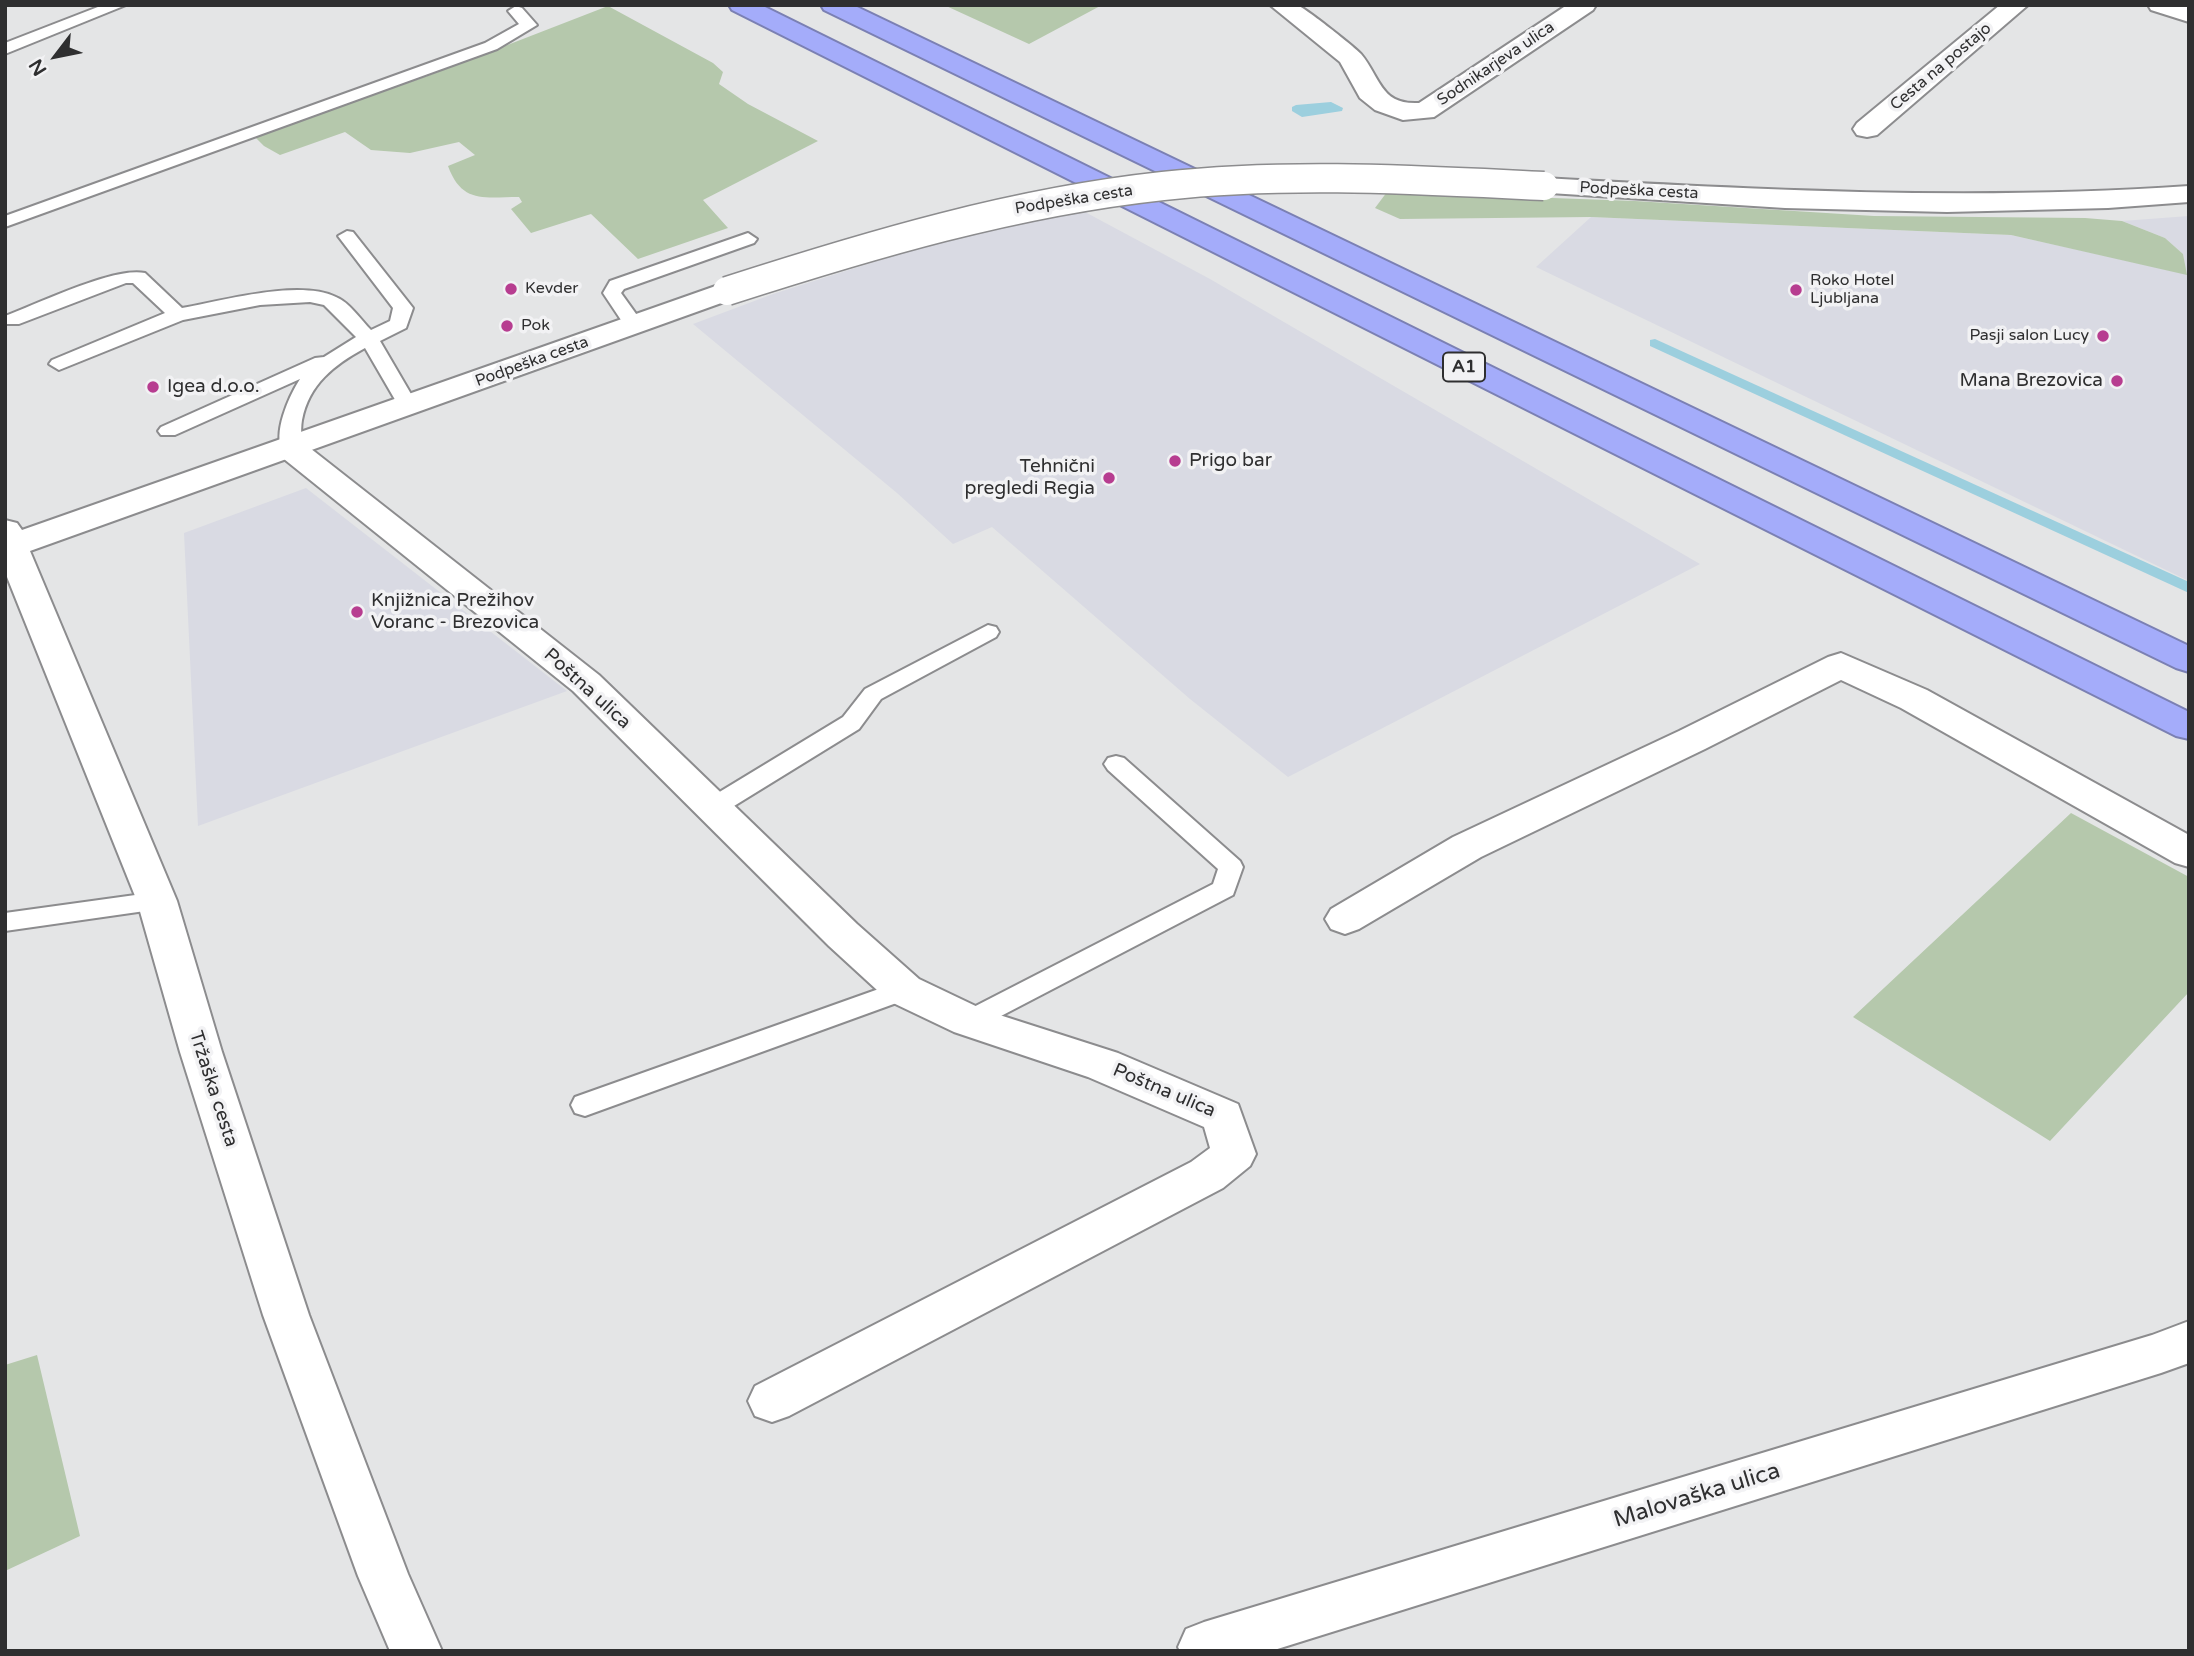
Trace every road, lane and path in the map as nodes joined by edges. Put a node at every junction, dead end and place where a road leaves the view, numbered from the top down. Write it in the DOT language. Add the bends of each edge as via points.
graph roads {
  1 [pos="118,5"];
  2 [pos="741,5"];
  3 [pos="833,5"];
  4 [pos="1282,5"];
  5 [pos="1584,5"];
  6 [pos="2016,5"];
  7 [pos="2160,5"];
  8 [pos="516,11"];
  9 [pos="2189,15"];
  10 [pos="5,49"];
  11 [pos="1867,130"];
  12 [pos="2189,194"];
  13 [pos="5,222"];
  14 [pos="346,236"];
  15 [pos="748,239"];
  16 [pos="178,315"];
  17 [pos="12,320"];
  18 [pos="634,325"];
  19 [pos="369,339"];
  20 [pos="332,357"];
  21 [pos="59,364"];
  22 [pos="408,406"];
  23 [pos="168,431"];
  24 [pos="290,448"];
  25 [pos="9,538"];
  26 [pos="988,632"];
  27 [pos="2189,660"];
  28 [pos="2189,727"];
  29 [pos="1116,764"];
  30 [pos="712,808"];
  31 [pos="2189,853"];
  32 [pos="157,901"];
  33 [pos="1345,919"];
  34 [pos="5,922"];
  35 [pos="904,990"];
  36 [pos="969,1021"];
  37 [pos="585,1105"];
  38 [pos="2189,1341"];
  39 [pos="772,1401"];
  40 [pos="1203,1647"];
  41 [pos="416,1651"];
  1 -- 10 [label="lane"];
  2 -- 28 [label="highway, A1"];
  3 -- 27 [label="highway, A1"];
  4 -- 5 [label="street, Sodnikarjeva ulica" via="1351,58 1369,92 1403,112 1425,111"];
  6 -- 11 [label="street, Cesta na postajo"];
  7 -- 9 [label="street"];
  8 -- 13 [label="lane" via="529,25 491,46"];
  12 -- 18 [label="street, Podpeška cesta, bridge" via="1961,204 1345,177 1163,186 1009,210 926,230 727,291"];
  14 -- 19 [label="lane" via="403,308 398,324"];
  15 -- 18 [label="lane" via="617,285 612,293"];
  16 -- 17 [label="lane" via="138,277 124,277"];
  16 -- 19 [label="lane" via="260,299 310,296 331,301"];
  16 -- 21 [label="lane"];
  18 -- 22 [label="street, Podpeška cesta"];
  19 -- 20 [label="lane"];
  19 -- 22 [label="lane"];
  20 -- 23 [label="lane"];
  20 -- 24 [label="lane" via="311,376 299,396"];
  22 -- 24 [label="street, Podpeška cesta"];
  24 -- 25 [label="street, Podpeška cesta"];
  24 -- 30 [label="street, Poštna ulica" via="586,683"];
  25 -- 32 [label="street, Tržaška cesta"];
  26 -- 30 [label="lane" via="873,694 851,723"];
  29 -- 36 [label="lane" via="1231,867 1224,889"];
  30 -- 35 [label="street, Poštna ulica"];
  31 -- 33 [label="street" via="1914,699 1841,665 1467,847"];
  32 -- 34 [label="lane"];
  32 -- 41 [label="street, Tržaška cesta" via="286,1315 383,1576"];
  35 -- 36 [label="street, Poštna ulica"];
  35 -- 37 [label="lane"];
  36 -- 39 [label="street, Poštna ulica" via="1103,1065 1223,1116 1234,1154 1207,1175"];
  38 -- 40 [label="street, Malovaška ulica"];
}
